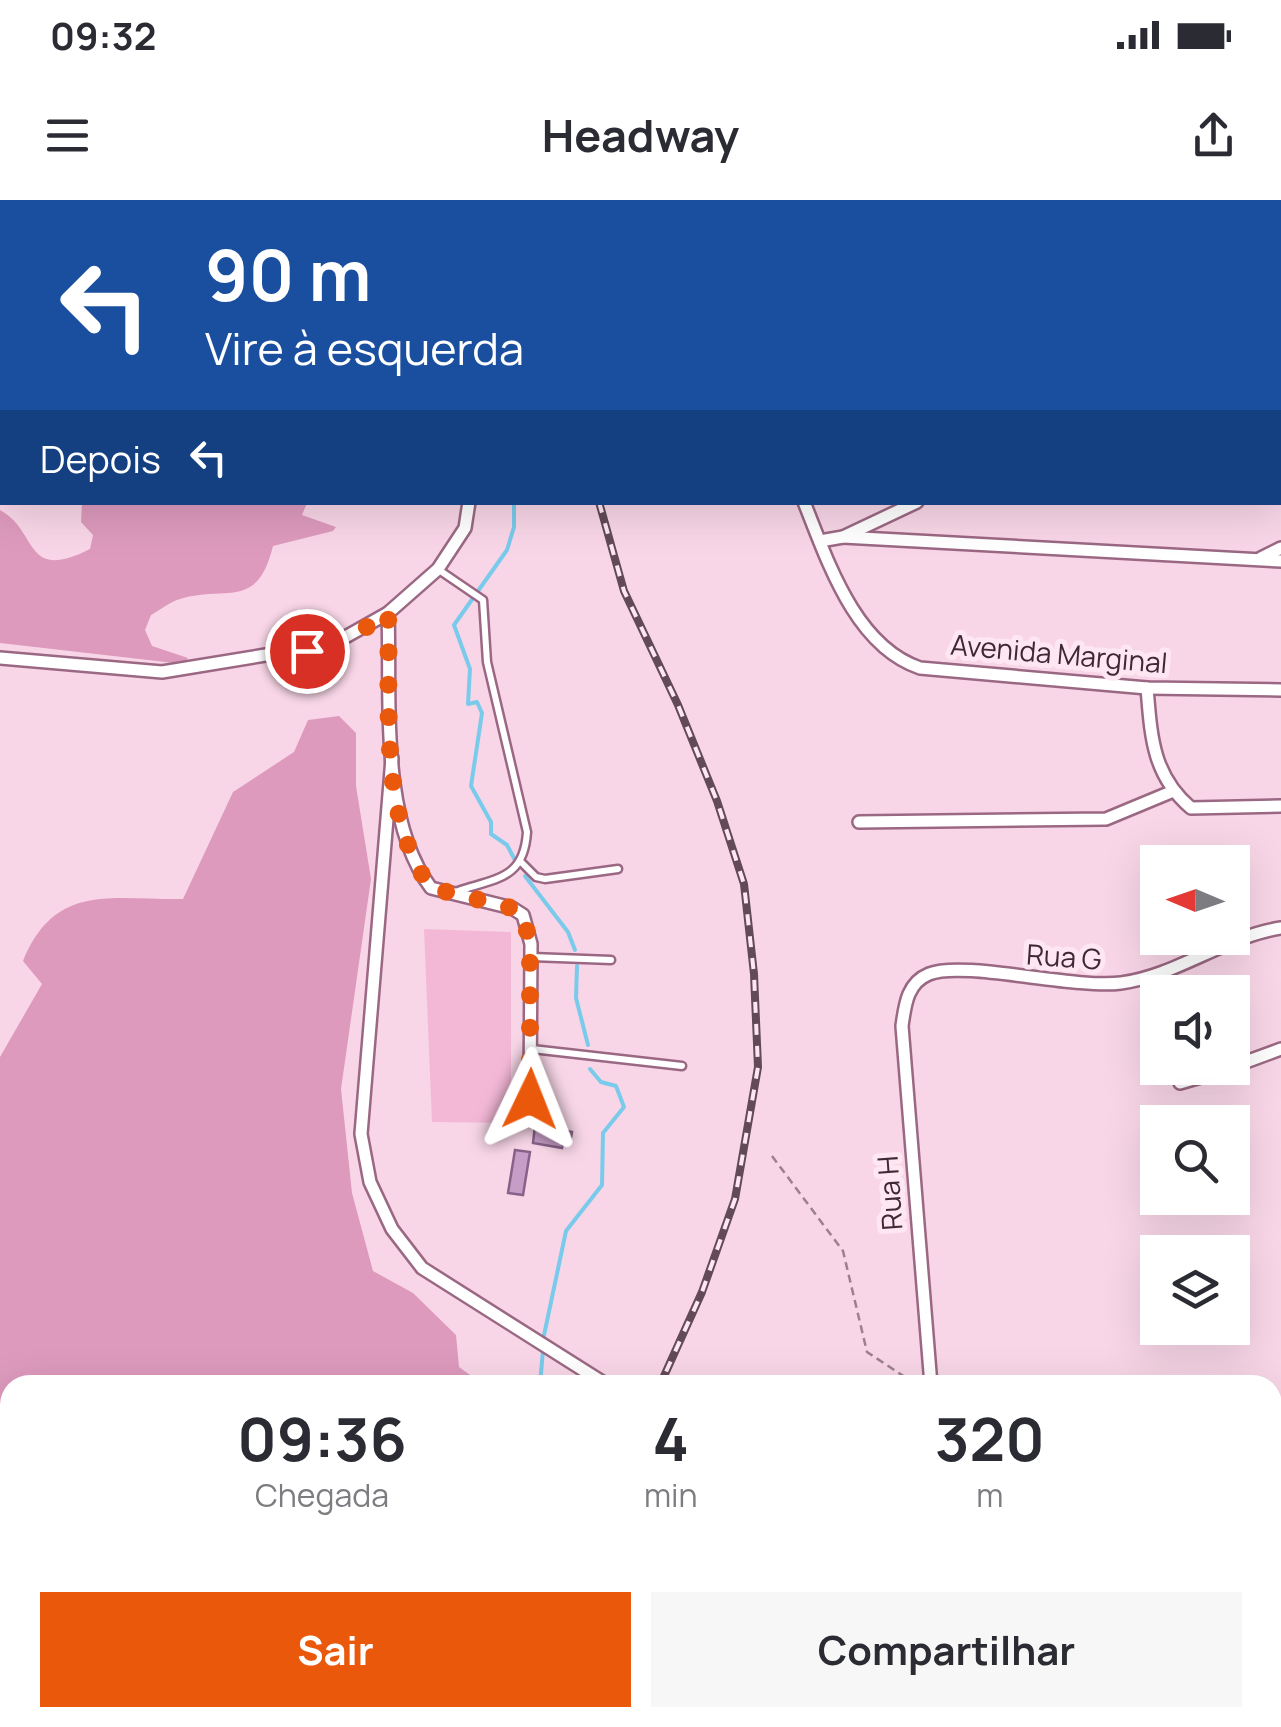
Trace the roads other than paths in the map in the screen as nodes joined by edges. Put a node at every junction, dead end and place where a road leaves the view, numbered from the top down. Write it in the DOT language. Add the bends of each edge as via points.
graph roads {
  1 [pos="469,505"];
  2 [pos="805,505"];
  3 [pos="910,505"];
  4 [pos="843,537"];
  5 [pos="820,541"];
  6 [pos="1281,548"];
  7 [pos="1257,560"];
  8 [pos="1281,561"];
  9 [pos="438,569"];
  10 [pos="388,613"];
  11 [pos="0,658"];
  12 [pos="1147,688"];
  13 [pos="1281,690"];
  14 [pos="392,758"];
  15 [pos="1172,792"];
  16 [pos="1281,806"];
  17 [pos="859,822"];
  18 [pos="521,862"];
  19 [pos="618,869"];
  20 [pos="448,895"];
  21 [pos="1281,928"];
  22 [pos="531,957"];
  23 [pos="611,960"];
  24 [pos="906,997"];
  25 [pos="532,1049"];
  26 [pos="1281,1049"];
  27 [pos="1250,1060"];
  28 [pos="682,1066"];
  29 [pos="530,1099"];
  30 [pos="591,1375"];
  31 [pos="930,1375"];
  1 -- 9 [label="street" via="465,528"];
  2 -- 5 [label="street, Avenida Marginal"];
  3 -- 4 [label="street"];
  4 -- 5 [label="street"];
  4 -- 7 [label="street"];
  5 -- 12 [label="street, Avenida Marginal" via="856,614 899,660 920,668"];
  6 -- 7 [label="street"];
  7 -- 8 [label="street"];
  9 -- 10 [label="street"];
  9 -- 18 [label="lane" via="483,600 486,662 524,810"];
  10 -- 11 [label="street" via="320,647 176,670"];
  10 -- 14 [label="street"];
  12 -- 13 [label="street, Avenida Marginal"];
  12 -- 15 [label="street" via="1151,745"];
  14 -- 20 [label="street" via="408,852 431,888"];
  14 -- 30 [label="street" via="361,1134 370,1182 392,1229 422,1268"];
  15 -- 16 [label="street" via="1191,808"];
  15 -- 17 [label="street" via="1106,820"];
  18 -- 19 [label="lane" via="544,879"];
  18 -- 20 [label="lane" via="509,873"];
  20 -- 22 [label="street" via="523,915"];
  21 -- 24 [label="street, Rua G" via="1125,983 1085,986 934,972"];
  22 -- 23 [label="lane"];
  22 -- 25 [label="street"];
  24 -- 31 [label="street, Rua H" via="908,1122"];
  25 -- 28 [label="lane"];
  25 -- 29 [label="street"];
  26 -- 27 [label="street"];
}
